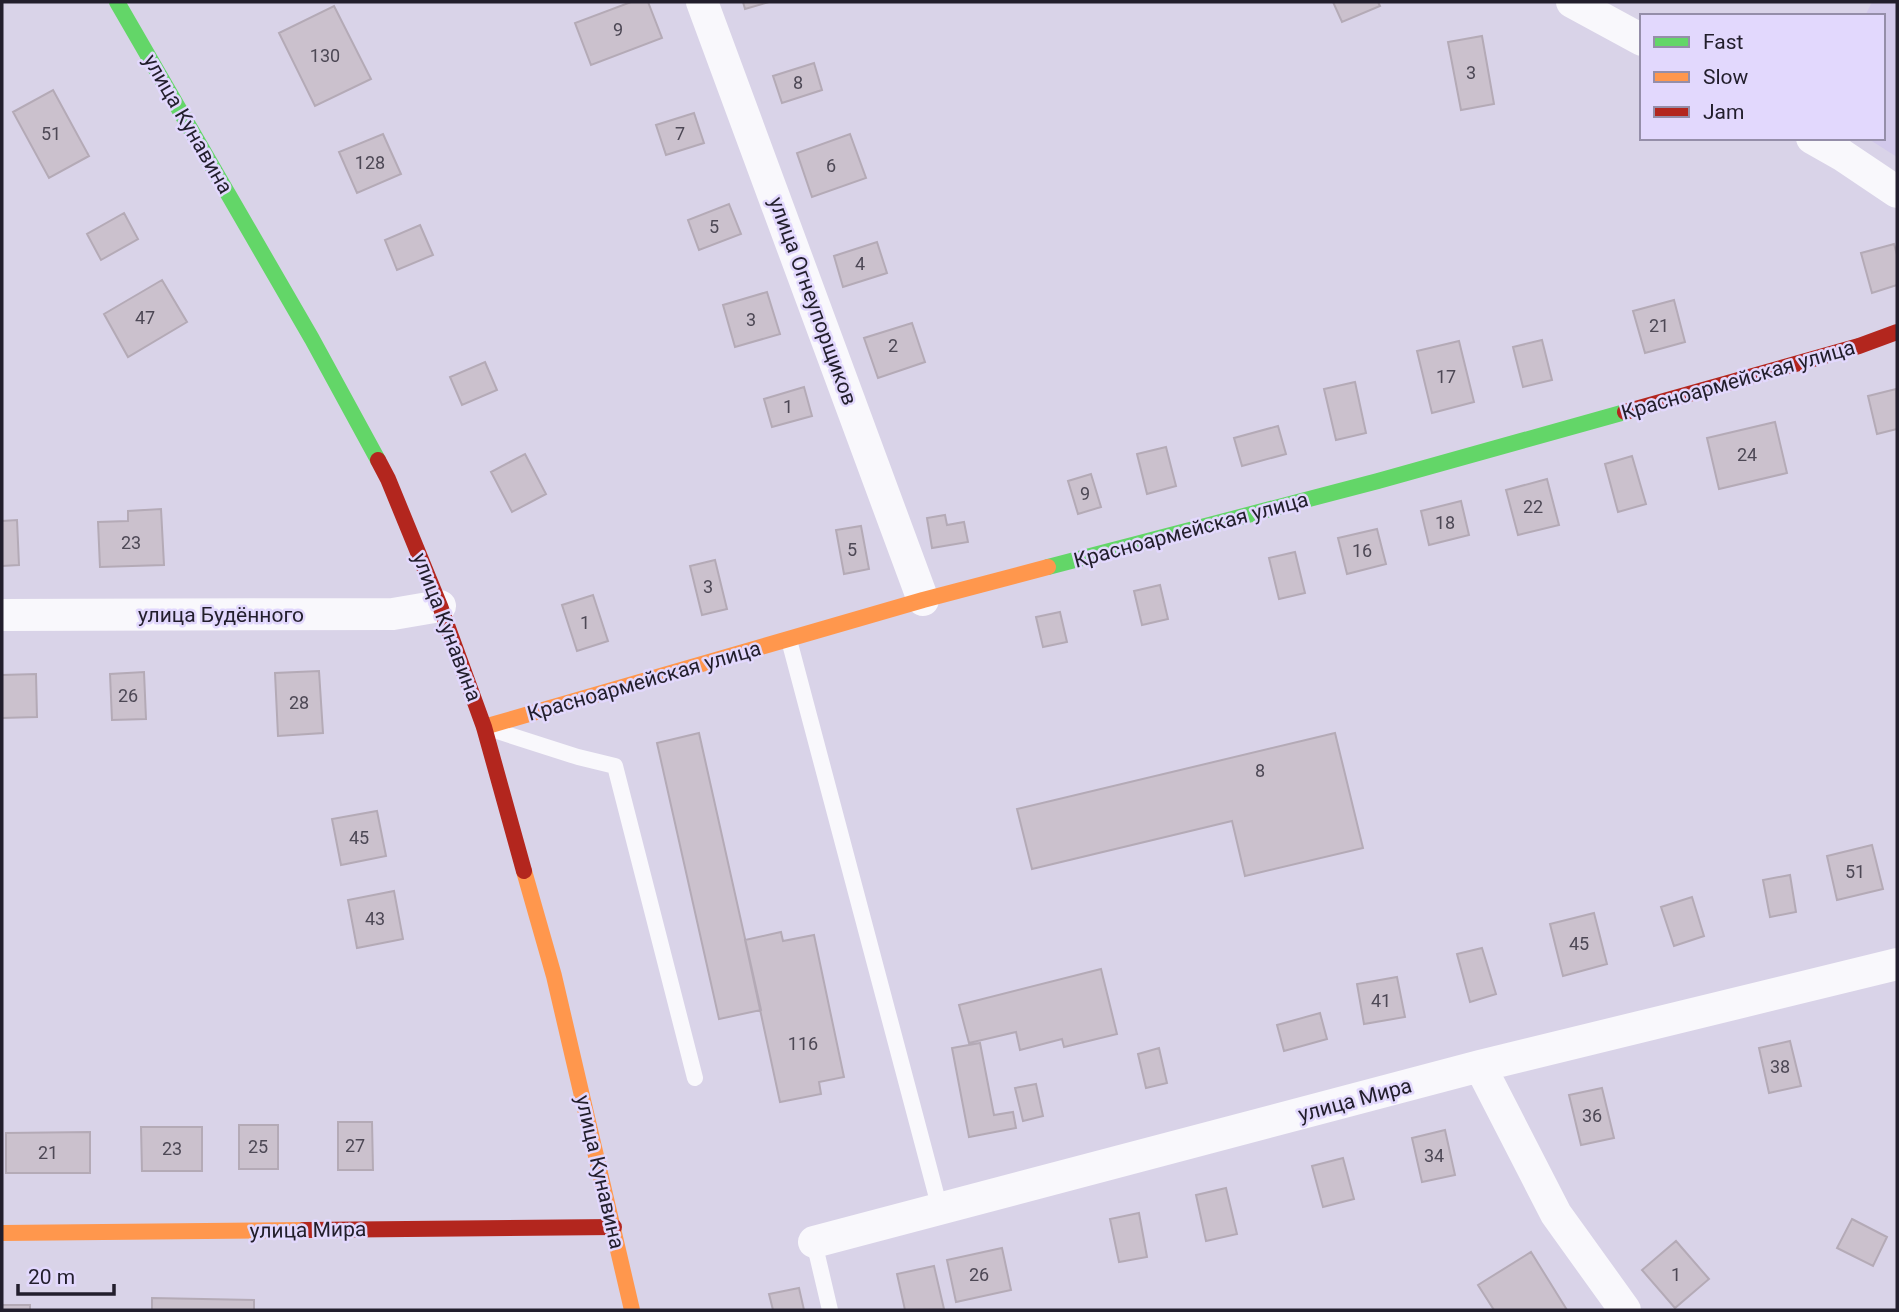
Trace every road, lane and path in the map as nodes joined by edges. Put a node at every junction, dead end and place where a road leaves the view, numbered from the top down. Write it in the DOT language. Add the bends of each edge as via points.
graph roads {
  1 [pos="117,2"];
  2 [pos="702,2"];
  3 [pos="1572,2"];
  4 [pos="1640,39"];
  5 [pos="1816,140"];
  6 [pos="1897,192"];
  7 [pos="1897,332"];
  8 [pos="923,600"];
  9 [pos="440,606"];
  10 [pos="2,615"];
  11 [pos="789,640"];
  12 [pos="484,727"];
  13 [pos="1897,964"];
  14 [pos="1480,1066"];
  15 [pos="695,1078"];
  16 [pos="940,1209"];
  17 [pos="614,1227"];
  18 [pos="2,1233"];
  19 [pos="814,1242"];
  20 [pos="632,1310"];
  21 [pos="830,1310"];
  22 [pos="1625,1310"];
  1 -- 9 [label="main road, улица Кунавина" via="312,339 387,479"];
  2 -- 8 [label="street, улица Огнеупорщиков"];
  3 -- 4 [label="street"];
  5 -- 6 [label="street"];
  7 -- 8 [label="main road, Красноармейская улица" via="1378,481"];
  8 -- 11 [label="main road, Красноармейская улица"];
  9 -- 10 [label="street, улица Будённого" via="393,614"];
  9 -- 12 [label="main road, улица Кунавина"];
  11 -- 12 [label="main road, Красноармейская улица"];
  11 -- 16 [label="lane"];
  12 -- 15 [label="lane" via="615,766"];
  12 -- 17 [label="main road, улица Кунавина" via="554,976"];
  13 -- 14 [label="street, улица Мира"];
  14 -- 16 [label="street, улица Мира"];
  14 -- 22 [label="street" via="1556,1214"];
  16 -- 19 [label="street, улица Мира"];
  17 -- 18 [label="main road, улица Мира"];
  17 -- 20 [label="main road, улица Кунавина"];
  19 -- 21 [label="lane"];
}
